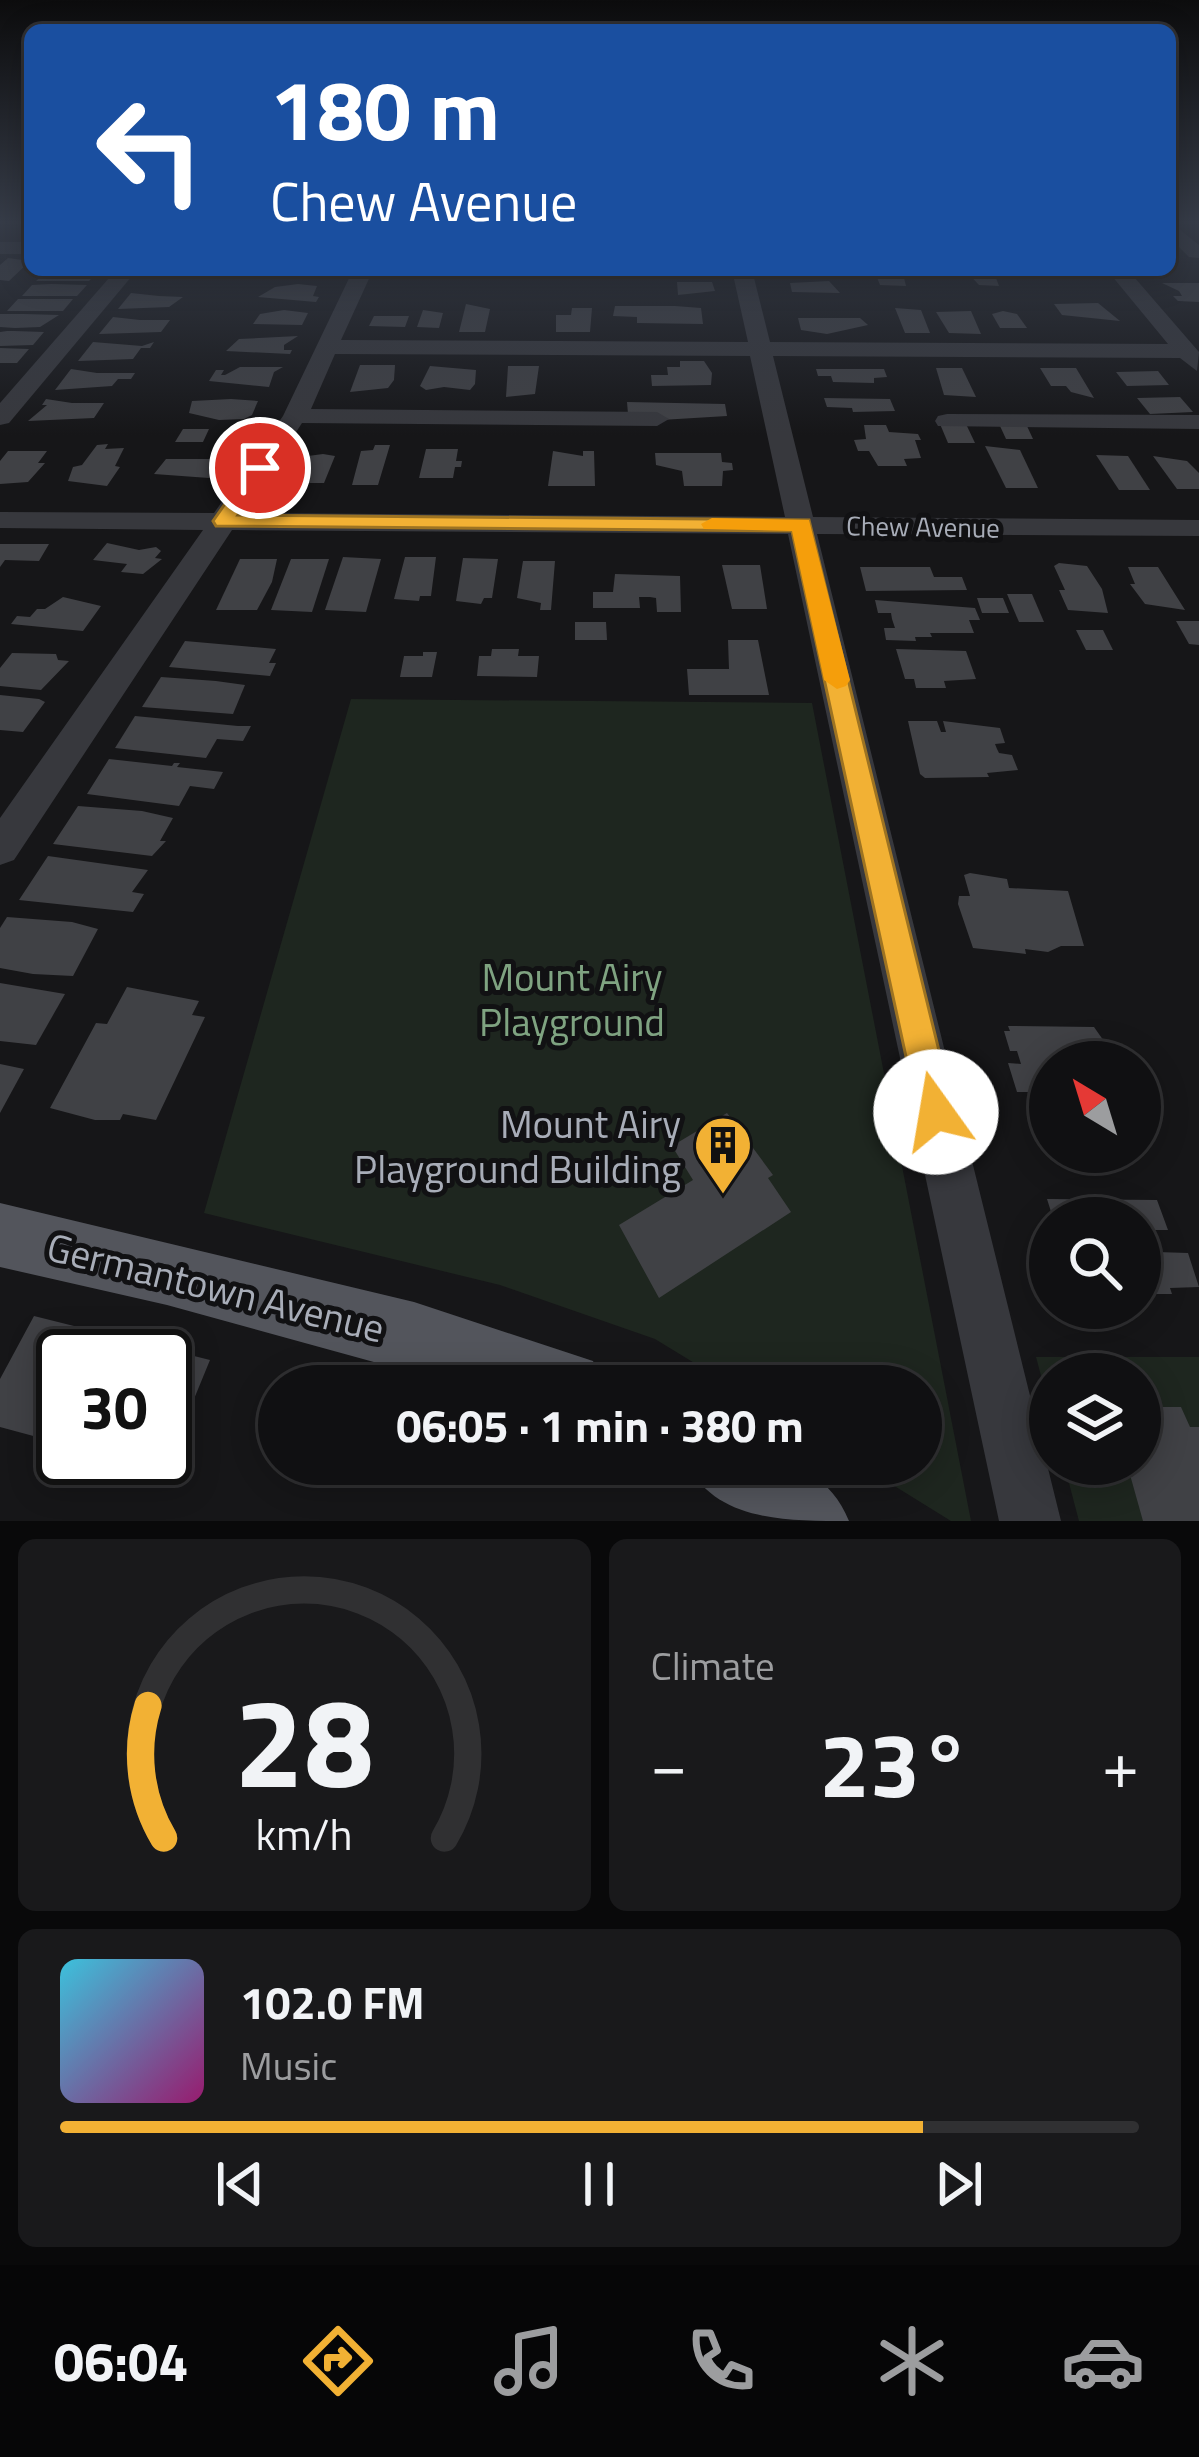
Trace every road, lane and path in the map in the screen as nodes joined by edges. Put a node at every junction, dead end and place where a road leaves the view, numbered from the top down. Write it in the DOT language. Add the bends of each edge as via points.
graph roads {
  1 [pos="107,293"];
  2 [pos="353,293"];
  3 [pos="747,293"];
  4 [pos="1137,293"];
  5 [pos="328,347"];
  6 [pos="760,349"];
  7 [pos="1193,359"];
  8 [pos="295,416"];
  9 [pos="0,418"];
  10 [pos="657,419"];
  11 [pos="947,421"];
  12 [pos="1199,422"];
  13 [pos="0,520"];
  14 [pos="224,521"];
  15 [pos="801,525"];
  16 [pos="1199,528"];
  17 [pos="0,849"];
  18 [pos="0,1236"];
  19 [pos="502,1365"];
  20 [pos="756,1485"];
  21 [pos="811,1521"];
  22 [pos="1030,1521"];
  1 -- 9 [label="street"];
  2 -- 5 [label="street"];
  3 -- 6 [label="street"];
  4 -- 7 [label="street"];
  5 -- 6 [label="street"];
  5 -- 8 [label="street"];
  6 -- 7 [label="street"];
  6 -- 15 [label="street"];
  8 -- 10 [label="street"];
  8 -- 14 [label="street"];
  11 -- 12 [label="street"];
  13 -- 14 [label="street, Chew Avenue"];
  14 -- 15 [label="street, Chew Avenue"];
  14 -- 17 [label="street"];
  15 -- 16 [label="street, Chew Avenue"];
  15 -- 22 [label="street"];
  18 -- 19 [label="main road, Germantown Avenue" via="392,1330"];
  20 -- 21 [label="main road"];
}
